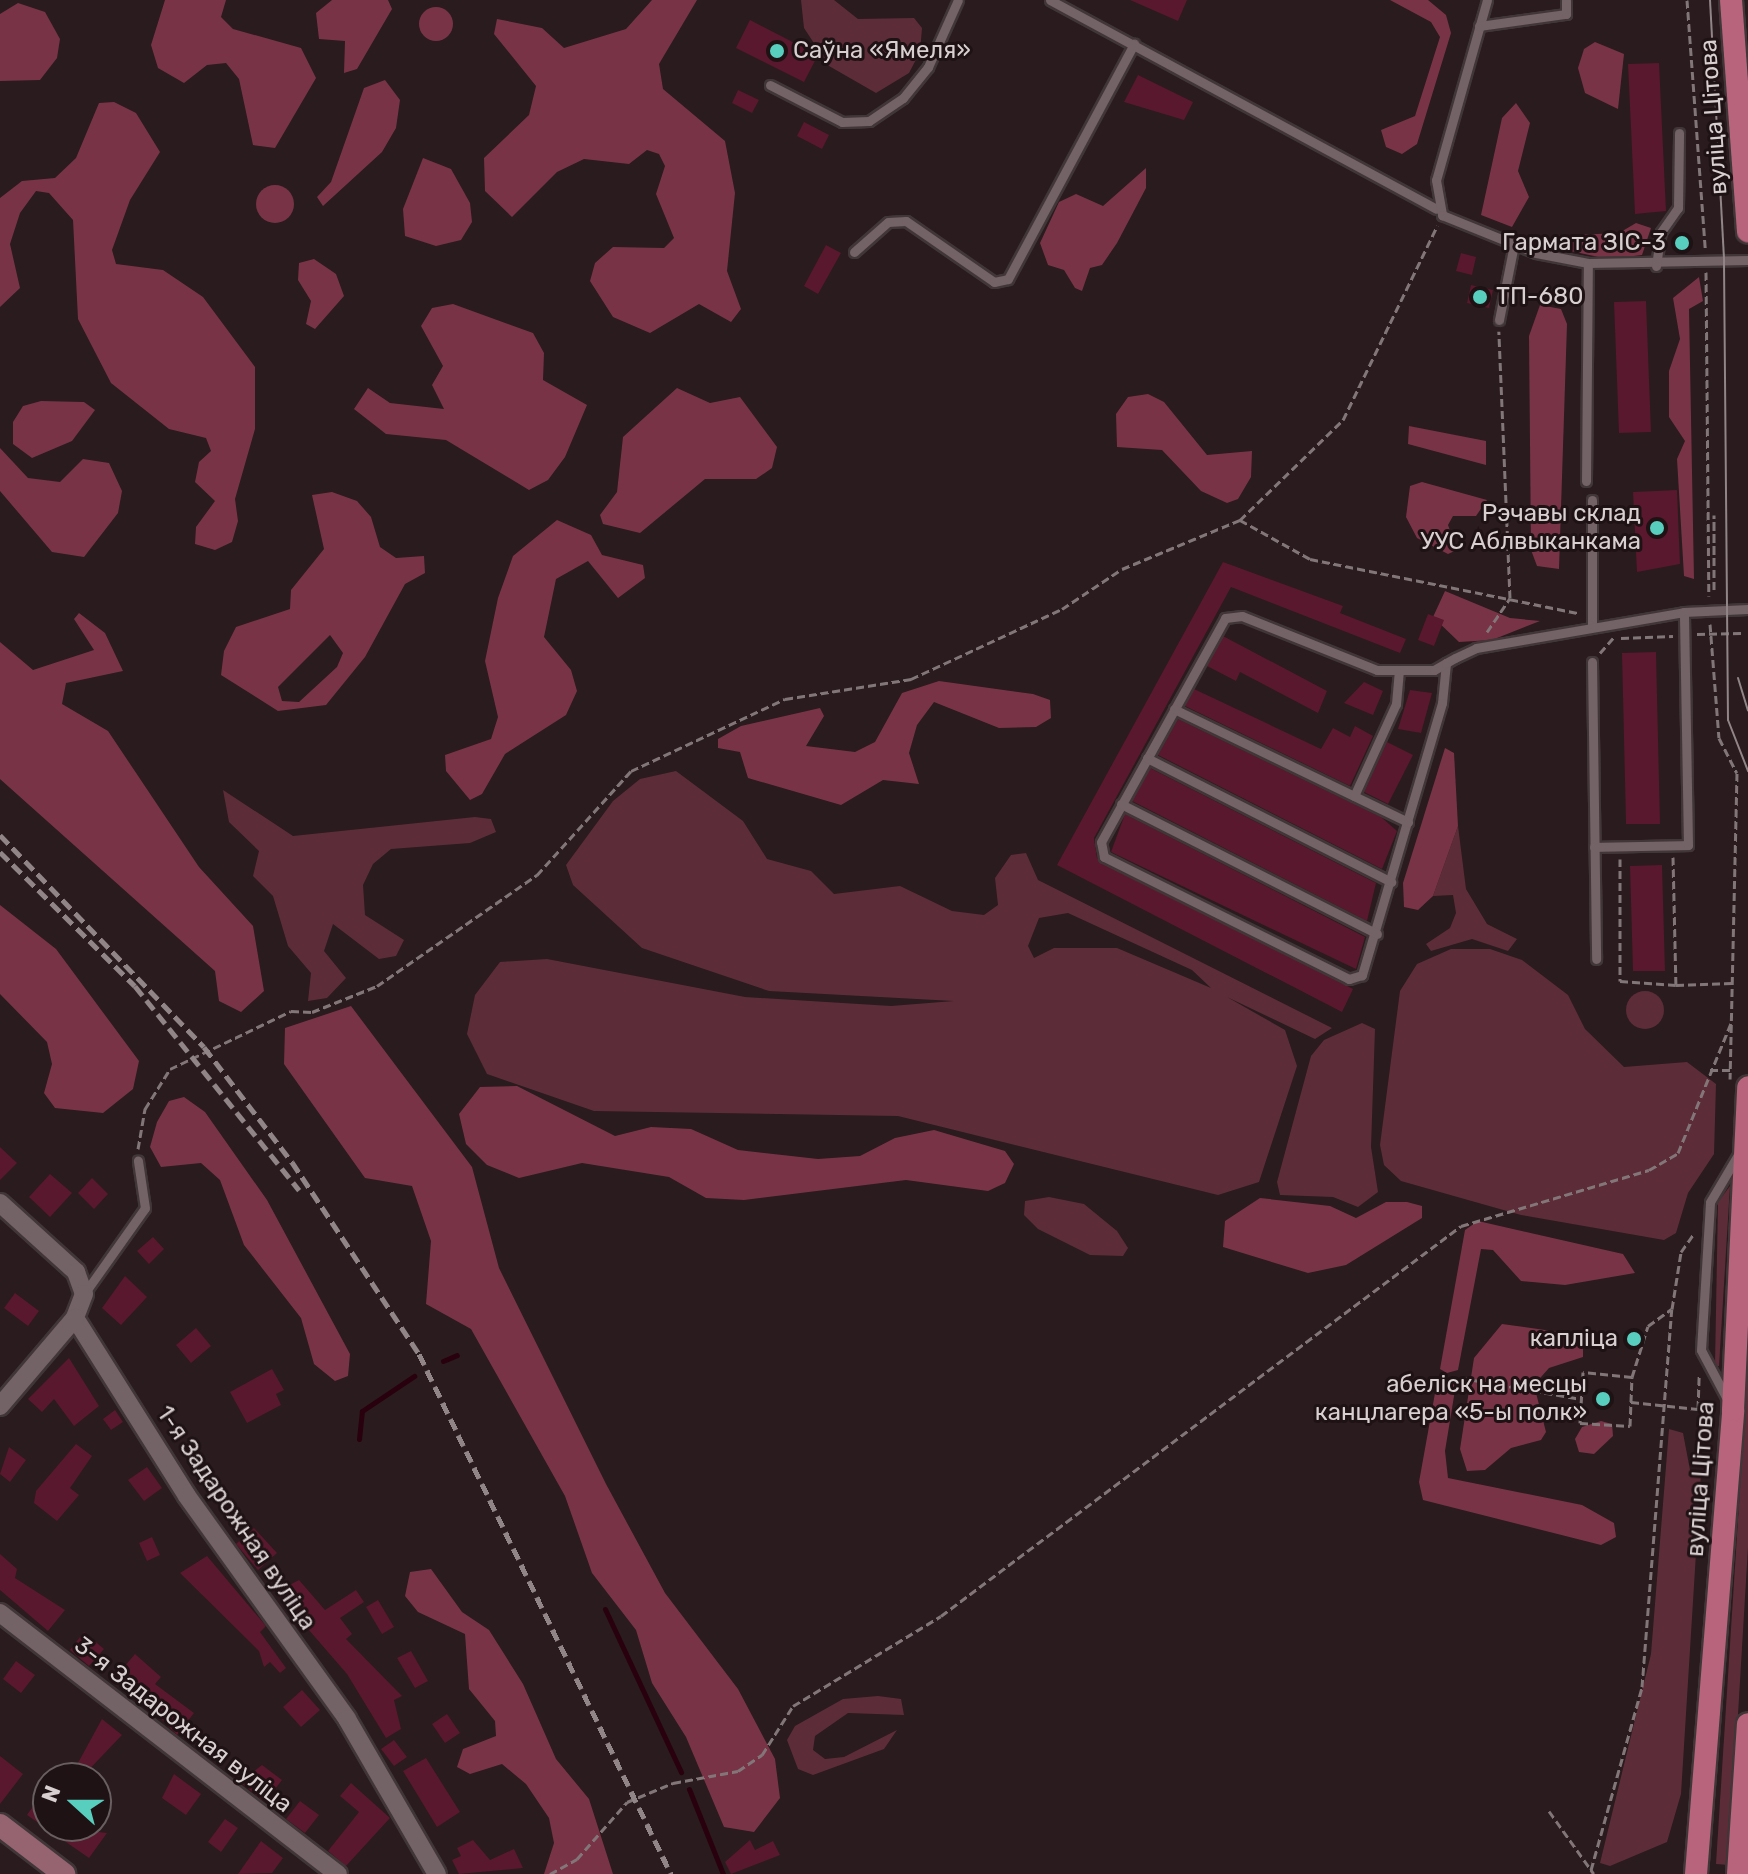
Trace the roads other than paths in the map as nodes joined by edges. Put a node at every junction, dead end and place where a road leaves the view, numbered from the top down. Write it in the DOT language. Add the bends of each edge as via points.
graph roads {
  1 [pos="958,0"];
  2 [pos="1050,0"];
  3 [pos="1487,0"];
  4 [pos="1566,0"];
  5 [pos="1731,0"];
  6 [pos="1479,26"];
  7 [pos="1134,44"];
  8 [pos="770,85"];
  9 [pos="1744,95"];
  10 [pos="1679,133"];
  11 [pos="1439,212"];
  12 [pos="1748,231"];
  13 [pos="1514,244"];
  14 [pos="854,252"];
  15 [pos="1748,260"];
  16 [pos="1588,263"];
  17 [pos="1656,266"];
  18 [pos="1499,320"];
  19 [pos="1586,481"];
  20 [pos="1592,500"];
  21 [pos="1748,609"];
  22 [pos="1684,612"];
  23 [pos="1592,627"];
  24 [pos="1592,662"];
  25 [pos="1446,663"];
  26 [pos="1399,670"];
  27 [pos="1174,709"];
  28 [pos="1147,758"];
  29 [pos="1354,796"];
  30 [pos="1121,804"];
  31 [pos="1408,822"];
  32 [pos="1594,847"];
  33 [pos="1391,882"];
  34 [pos="1377,934"];
  35 [pos="1596,959"];
  36 [pos="1739,1087"];
  37 [pos="1739,1153"];
  38 [pos="138,1161"];
  39 [pos="0,1203"];
  40 [pos="84,1294"];
  41 [pos="75,1318"];
  42 [pos="0,1406"];
  43 [pos="1733,1410"];
  44 [pos="0,1613"];
  45 [pos="1748,1724"];
  46 [pos="0,1825"];
  47 [pos="64,1874"];
  48 [pos="338,1874"];
  49 [pos="437,1874"];
  50 [pos="1696,1874"];
  51 [pos="1738,1874"];
  1 -- 8 [label="lane" via="928,67 903,98 869,121 842,122"];
  2 -- 7 [label="lane"];
  3 -- 6 [label="lane"];
  4 -- 6 [label="lane" via="1566,14"];
  5 -- 9 [label="main road, вуліца Цітова"];
  6 -- 11 [label="lane" via="1436,180"];
  7 -- 11 [label="lane"];
  7 -- 14 [label="lane" via="1008,279 994,282 906,221 888,222"];
  9 -- 12 [label="main road, вуліца Цітова"];
  10 -- 17 [label="lane" via="1678,208 1661,232"];
  11 -- 13 [label="lane"];
  13 -- 16 [label="lane"];
  13 -- 18 [label="lane"];
  15 -- 17 [label="lane"];
  16 -- 17 [label="lane"];
  16 -- 19 [label="lane"];
  20 -- 23 [label="lane"];
  21 -- 22 [label="lane"];
  22 -- 23 [label="lane"];
  22 -- 32 [label="lane" via="1688,845"];
  23 -- 25 [label="lane" via="1476,648"];
  24 -- 32 [label="lane"];
  25 -- 26 [label="lane"];
  25 -- 31 [label="lane"];
  26 -- 27 [label="lane" via="1377,670 1242,616 1225,618"];
  26 -- 29 [label="lane" via="1396,704"];
  27 -- 28 [label="lane"];
  27 -- 29 [label="lane"];
  28 -- 30 [label="lane"];
  28 -- 33 [label="lane"];
  29 -- 31 [label="lane"];
  30 -- 34 [label="lane"];
  30 -- 34 [label="lane" via="1101,842 1104,857 1349,979 1362,975"];
  31 -- 33 [label="lane"];
  32 -- 35 [label="lane"];
  33 -- 34 [label="lane"];
  36 -- 37 [label="main road, вуліца Цітова"];
  37 -- 43 [label="main road, вуліца Цітова"];
  37 -- 43 [label="lane" via="1710,1202 1701,1350"];
  38 -- 40 [label="lane" via="145,1208"];
  39 -- 40 [label="street" via="76,1272"];
  40 -- 41 [label="street"];
  41 -- 42 [label="street"];
  41 -- 49 [label="street, 1-я Задарожная вуліца" via="187,1496 347,1719"];
  43 -- 50 [label="main road, вуліца Цітова"];
  44 -- 48 [label="street, 3-я Задарожная вуліца"];
  45 -- 51 [label="main road"];
  46 -- 47 [label="main road"];
}
